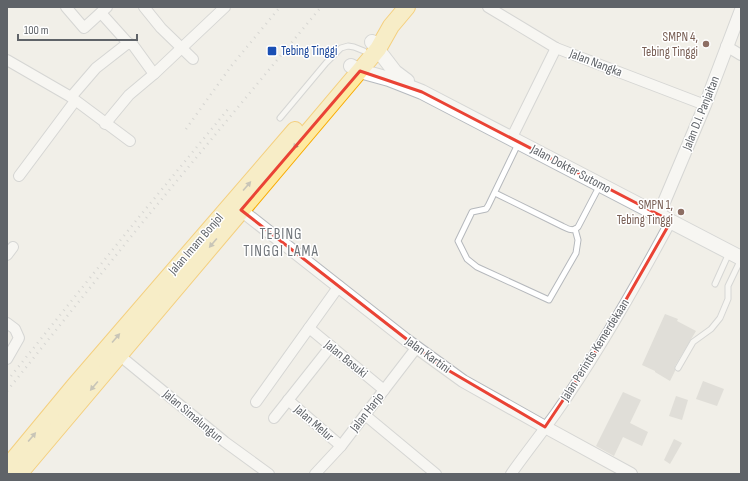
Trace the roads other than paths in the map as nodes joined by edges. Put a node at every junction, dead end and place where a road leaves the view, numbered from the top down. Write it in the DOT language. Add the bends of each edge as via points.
graph roads {
  1 [pos="66,7"];
  2 [pos="144,7"];
  3 [pos="225,7"];
  4 [pos="407,7"];
  5 [pos="488,7"];
  6 [pos="104,10"];
  7 [pos="741,10"];
  8 [pos="128,43"];
  9 [pos="726,46"];
  10 [pos="181,47"];
  11 [pos="371,48"];
  12 [pos="556,48"];
  13 [pos="741,55"];
  14 [pos="193,59"];
  15 [pos="8,62"];
  16 [pos="355,68"];
  17 [pos="154,74"];
  18 [pos="422,92"];
  19 [pos="73,99"];
  20 [pos="705,105"];
  21 [pos="280,118"];
  22 [pos="105,124"];
  23 [pos="516,139"];
  24 [pos="130,141"];
  25 [pos="19,176"];
  26 [pos="600,184"];
  27 [pos="495,193"];
  28 [pos="237,207"];
  29 [pos="665,217"];
  30 [pos="576,229"];
  31 [pos="737,256"];
  32 [pos="715,284"];
  33 [pos="339,286"];
  34 [pos="7,323"];
  35 [pos="309,328"];
  36 [pos="331,346"];
  37 [pos="417,347"];
  38 [pos="119,355"];
  39 [pos="7,359"];
  40 [pos="678,368"];
  41 [pos="384,390"];
  42 [pos="288,400"];
  43 [pos="256,402"];
  44 [pos="365,415"];
  45 [pos="274,418"];
  46 [pos="545,427"];
  47 [pos="341,446"];
  48 [pos="7,467"];
  49 [pos="19,474"];
  50 [pos="268,474"];
  51 [pos="315,474"];
  52 [pos="436,474"];
  53 [pos="511,474"];
  54 [pos="632,474"];
  1 -- 6 [label="street" via="84,28"];
  2 -- 10 [label="street"];
  3 -- 10 [label="street"];
  4 -- 11 [label="highway, Jalan Imam Bonjol"];
  5 -- 12 [label="street"];
  6 -- 8 [label="street"];
  7 -- 9 [label="street, Jalan D.I. Panjaitan"];
  8 -- 17 [label="street" via="133,45"];
  8 -- 19 [label="street" via="96,68"];
  9 -- 13 [label="street"];
  9 -- 20 [label="street, Jalan D.I. Panjaitan"];
  10 -- 14 [label="street"];
  10 -- 17 [label="street"];
  11 -- 16 [label="highway, Jalan Imam Bonjol"];
  11 -- 18 [label="main road, Jalan Dokter Sutomo" via="395,72"];
  11 -- 21 [label="lane" via="341,48"];
  12 -- 20 [label="street, Jalan Nangka"];
  12 -- 23 [label="street, Jalan Nangka"];
  15 -- 19 [label="street"];
  16 -- 18 [label="main road, Jalan Dokter Sutomo"];
  16 -- 28 [label="highway, Jalan Imam Bonjol"];
  17 -- 22 [label="street" via="129,95"];
  18 -- 23 [label="main road, Jalan Dokter Sutomo"];
  19 -- 22 [label="street"];
  19 -- 25 [label="street"];
  20 -- 29 [label="street, Jalan D.I. Panjaitan"];
  22 -- 24 [label="street"];
  23 -- 26 [label="main road, Jalan Dokter Sutomo"];
  23 -- 27 [label="lane"];
  26 -- 29 [label="main road, Jalan Dokter Sutomo"];
  26 -- 30 [label="lane"];
  27 -- 30 [label="lane" via="569,230"];
  27 -- 30 [label="lane" via="486,210 472,212 458,241 459,245 467,259 477,267 545,299 551,298 576,253"];
  28 -- 33 [label="street, Jalan Kartini"];
  28 -- 38 [label="highway, Jalan Imam Bonjol, one-way"];
  48 -- 28 [label="highway, Jalan Imam Bonjol, one-way" via="74,386"];
  29 -- 31 [label="main road, Jalan Dokter Sutomo"];
  29 -- 46 [label="street, Jalan Perintis Kemerdekaan" via="650,260 600,345"];
  31 -- 32 [label="lane"];
  31 -- 40 [label="lane" via="728,286 728,299 720,318 711,329 693,342"];
  33 -- 35 [label="street"];
  33 -- 37 [label="street, Jalan Kartini"];
  34 -- 39 [label="street" via="15,329 19,338"];
  35 -- 36 [label="street, Jalan Basuki"];
  35 -- 43 [label="street"];
  36 -- 41 [label="street, Jalan Basuki"];
  36 -- 42 [label="street"];
  37 -- 41 [label="street, Jalan Harjo"];
  37 -- 46 [label="street, Jalan Kartini" via="463,381"];
  38 -- 49 [label="highway, Jalan Imam Bonjol, one-way"];
  38 -- 50 [label="street, Jalan Simalungun"];
  41 -- 44 [label="street, Jalan Harjo"];
  42 -- 45 [label="street"];
  42 -- 47 [label="street, Jalan Melur"];
  44 -- 47 [label="street, Jalan Harjo"];
  44 -- 52 [label="street"];
  46 -- 53 [label="street, Jalan Perintis Kemerdekaan"];
  46 -- 54 [label="street, Jalan Kartini"];
  47 -- 51 [label="street, Jalan Harjo"];
}
